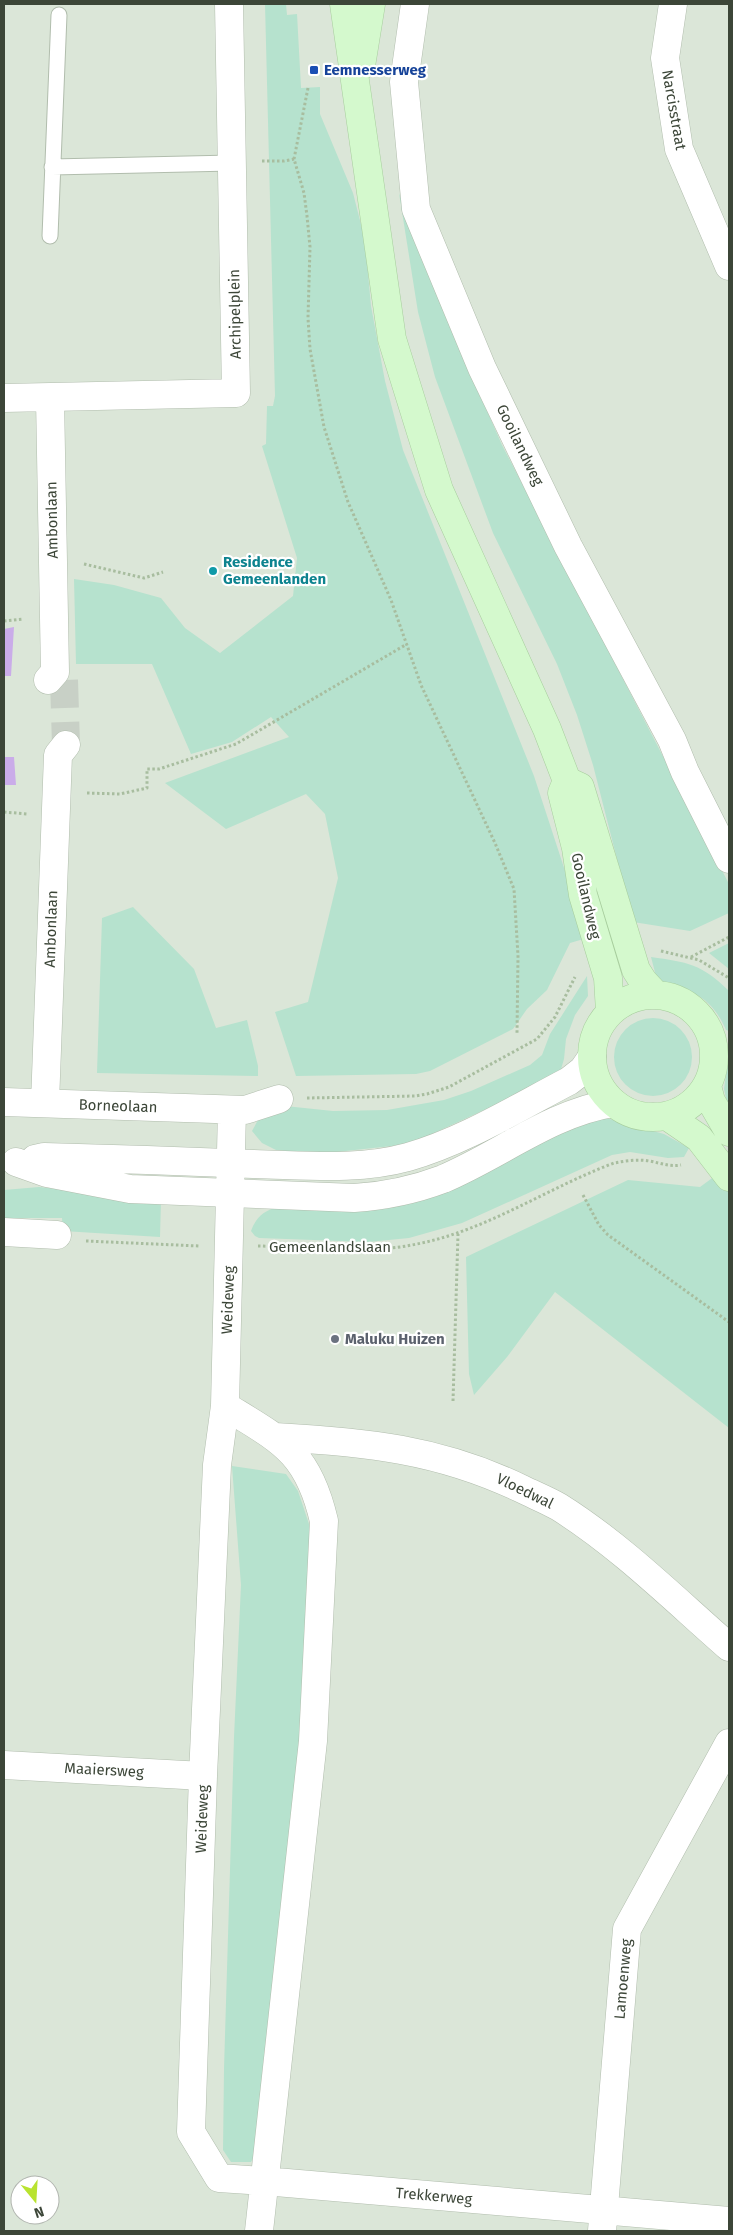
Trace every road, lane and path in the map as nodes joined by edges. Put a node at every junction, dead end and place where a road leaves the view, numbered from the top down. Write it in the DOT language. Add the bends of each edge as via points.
graph roads {
  1 [pos="229,4"];
  2 [pos="344,4"];
  3 [pos="371,4"];
  4 [pos="415,4"];
  5 [pos="672,4"];
  6 [pos="59,15"];
  7 [pos="308,88"];
  8 [pos="357,98"];
  9 [pos="232,163"];
  10 [pos="52,167"];
  11 [pos="50,236"];
  12 [pos="729,266"];
  13 [pos="4,398"];
  14 [pos="50,398"];
  15 [pos="81,563"];
  16 [pos="163,572"];
  17 [pos="408,644"];
  18 [pos="56,677"];
  19 [pos="58,748"];
  20 [pos="567,780"];
  21 [pos="85,793"];
  22 [pos="4,812"];
  23 [pos="22,814"];
  24 [pos="729,859"];
  25 [pos="729,937"];
  26 [pos="655,950"];
  27 [pos="691,958"];
  28 [pos="579,973"];
  29 [pos="729,978"];
  30 [pos="656,994"];
  31 [pos="610,1012"];
  32 [pos="517,1033"];
  33 [pos="721,1040"];
  34 [pos="592,1057"];
  35 [pos="707,1086"];
  36 [pos="279,1098"];
  37 [pos="4,1102"];
  38 [pos="45,1103"];
  39 [pos="613,1103"];
  40 [pos="232,1110"];
  41 [pos="667,1116"];
  42 [pos="729,1132"];
  43 [pos="10,1162"];
  44 [pos="232,1163"];
  45 [pos="684,1164"];
  46 [pos="729,1176"];
  47 [pos="232,1193"];
  48 [pos="582,1195"];
  49 [pos="4,1232"];
  50 [pos="458,1234"];
  51 [pos="57,1235"];
  52 [pos="230,1247"];
  53 [pos="729,1322"];
  54 [pos="453,1401"];
  55 [pos="225,1406"];
  56 [pos="275,1437"];
  57 [pos="729,1646"];
  58 [pos="729,1743"];
  59 [pos="4,1765"];
  60 [pos="203,1776"];
  61 [pos="264,2180"];
  62 [pos="603,2221"];
  63 [pos="729,2222"];
  64 [pos="259,2231"];
  1 -- 9 [label="street, Archipelplein"];
  2 -- 8 [label="main road, Gooilandweg"];
  3 -- 8 [label="main road, Gooilandweg"];
  4 -- 24 [label="street, Gooilandweg" via="404,82 416,209 482,368 568,546 672,740"];
  5 -- 12 [label="street, Narcisstraat" via="665,58 679,149"];
  6 -- 10 [label="lane"];
  7 -- 17 [label="path" via="294,159 304,193 310,247 308,318 311,360 324,427 340,479"];
  8 -- 20 [label="main road, Gooilandweg" via="392,339 439,490 548,729"];
  9 -- 10 [label="lane"];
  9 -- 14 [label="street, Archipelplein" via="236,393"];
  10 -- 11 [label="lane"];
  13 -- 14 [label="street, Archipelplein"];
  14 -- 18 [label="street, Ambonlaan"];
  15 -- 16 [label="path" via="144,578"];
  17 -- 21 [label="path" via="236,744 159,769 147,769 147,788 120,794"];
  17 -- 32 [label="path" via="422,685 514,888 518,956"];
  19 -- 38 [label="street, Ambonlaan"];
  20 -- 30 [label="main road, Gooilandweg" via="580,787 636,970"];
  20 -- 31 [label="main road, Gooilandweg" via="562,794 584,895 608,978"];
  22 -- 23 [label="path"];
  25 -- 27 [label="path"];
  26 -- 27 [label="path"];
  27 -- 29 [label="path" via="716,968"];
  28 -- 36 [label="path" via="555,1017 537,1039 444,1089 403,1096"];
  30 -- 31 [label="main road" via="632,998"];
  30 -- 33 [label="main road" via="681,1001 692,1008"];
  31 -- 34 [label="main road" via="594,1037"];
  33 -- 35 [label="main road"];
  34 -- 39 [label="main road" via="597,1082"];
  34 -- 44 [label="street" via="569,1081 455,1139 406,1158 348,1166"];
  35 -- 41 [label="main road" via="691,1105"];
  35 -- 42 [label="main road" via="711,1101"];
  36 -- 40 [label="street, Borneolaan" via="245,1110"];
  37 -- 38 [label="street, Borneolaan"];
  38 -- 40 [label="street, Borneolaan"];
  39 -- 41 [label="main road" via="644,1117"];
  39 -- 47 [label="street" via="584,1109 444,1178 399,1193 354,1198"];
  40 -- 44 [label="street"];
  41 -- 46 [label="main road" via="699,1138"];
  43 -- 44 [label="street" via="44,1158"];
  43 -- 47 [label="street" via="47,1173 130,1189"];
  44 -- 47 [label="street, Weideweg"];
  45 -- 50 [label="path, Gemeenlandslaan" via="671,1166 636,1160 614,1163"];
  47 -- 52 [label="street, Weideweg"];
  48 -- 53 [label="path" via="598,1225 608,1235"];
  49 -- 51 [label="street"];
  50 -- 52 [label="path, Gemeenlandslaan" via="416,1245 383,1249"];
  50 -- 54 [label="path"];
  51 -- 52 [label="path, Gemeenlandslaan" via="63,1240"];
  52 -- 55 [label="street, Weideweg"];
  55 -- 56 [label="street"];
  55 -- 60 [label="street, Weideweg" via="218,1464"];
  56 -- 57 [label="street, Vloedwal" via="348,1441 410,1451 448,1459 494,1476 558,1506 596,1533"];
  56 -- 61 [label="street" via="289,1448 308,1474 316,1489 324,1521 313,1740"];
  58 -- 62 [label="street, Lamoenweg" via="627,1929"];
  59 -- 60 [label="street, Maaiersweg"];
  60 -- 61 [label="street, Weideweg" via="191,2132 219,2178"];
  61 -- 62 [label="street, Trekkerweg"];
  61 -- 64 [label="street"];
  62 -- 63 [label="street, Trekkerweg"];
}
